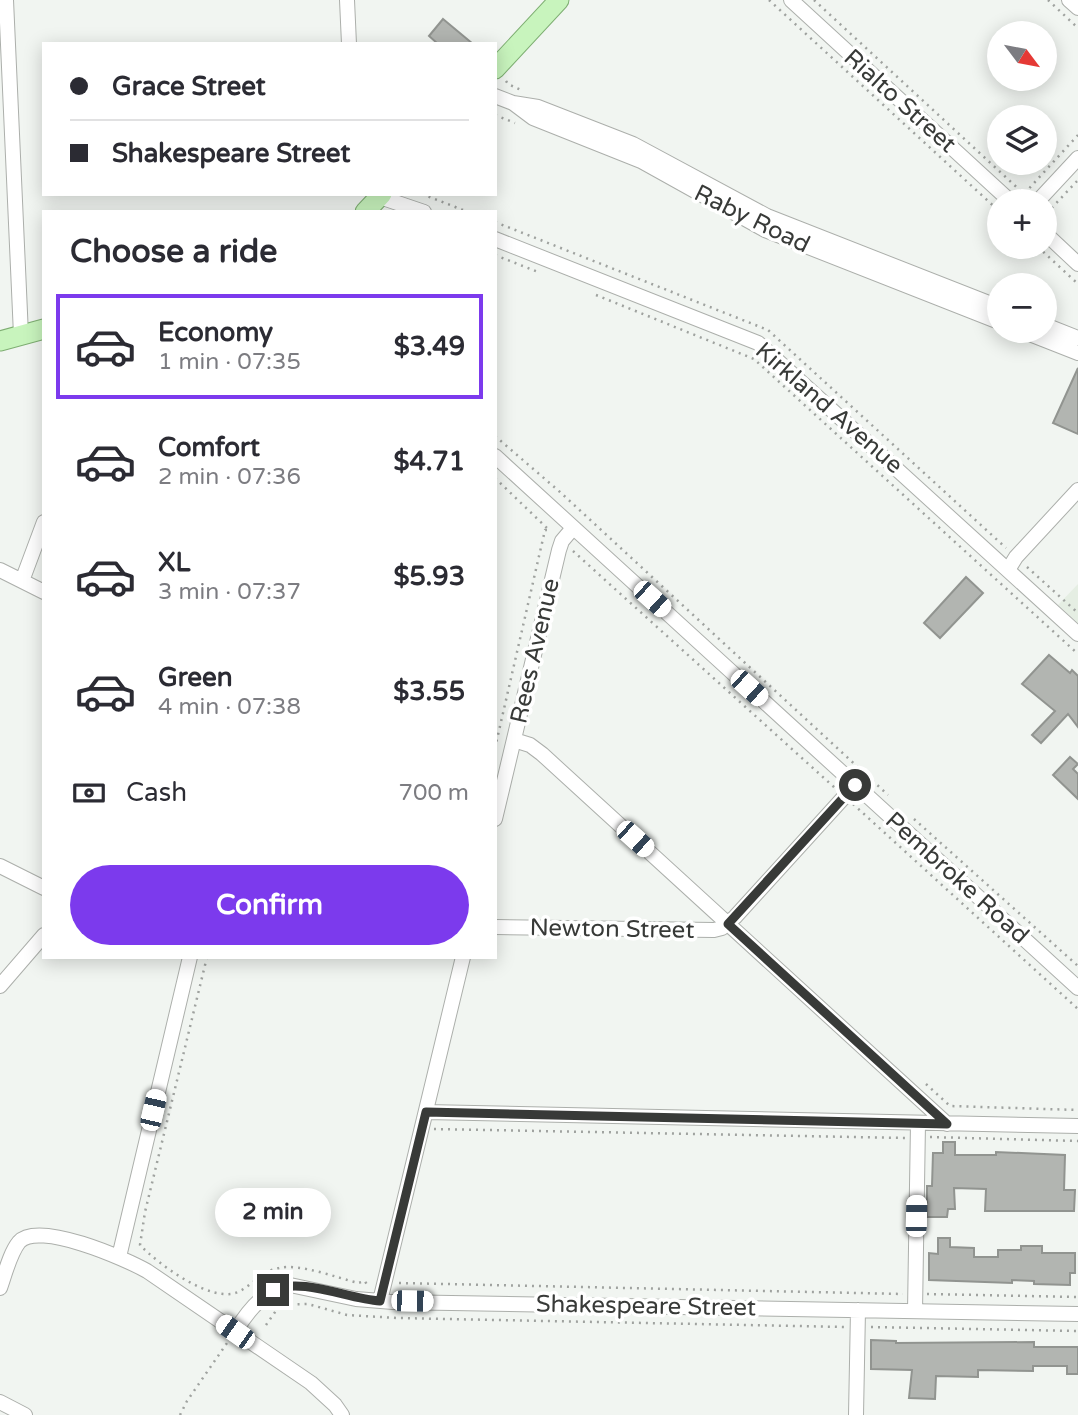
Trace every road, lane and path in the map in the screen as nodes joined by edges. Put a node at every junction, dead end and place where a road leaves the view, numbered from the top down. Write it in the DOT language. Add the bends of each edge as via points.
graph roads {
  1 [pos="6,0"];
  2 [pos="347,0"];
  3 [pos="559,0"];
  4 [pos="769,0"];
  5 [pos="791,0"];
  6 [pos="814,0"];
  7 [pos="1048,0"];
  8 [pos="1069,0"];
  9 [pos="1078,8"];
  10 [pos="1078,28"];
  11 [pos="349,42"];
  12 [pos="497,67"];
  13 [pos="497,97"];
  14 [pos="513,103"];
  15 [pos="1078,135"];
  16 [pos="1078,158"];
  17 [pos="1078,180"];
  18 [pos="997,189"];
  19 [pos="1049,189"];
  20 [pos="377,196"];
  21 [pos="381,196"];
  22 [pos="427,196"];
  23 [pos="987,201"];
  24 [pos="367,210"];
  25 [pos="419,210"];
  26 [pos="463,210"];
  27 [pos="1062,229"];
  28 [pos="497,240"];
  29 [pos="1057,244"];
  30 [pos="497,256"];
  31 [pos="1051,259"];
  32 [pos="1078,264"];
  33 [pos="540,272"];
  34 [pos="1078,284"];
  35 [pos="587,291"];
  36 [pos="987,302"];
  37 [pos="987,317"];
  38 [pos="42,330"];
  39 [pos="1057,330"];
  40 [pos="21,335"];
  41 [pos="1078,338"];
  42 [pos="0,341"];
  43 [pos="1053,343"];
  44 [pos="1078,353"];
  45 [pos="497,438"];
  46 [pos="497,458"];
  47 [pos="497,480"];
  48 [pos="1078,490"];
  49 [pos="42,527"];
  50 [pos="573,528"];
  51 [pos="573,551"];
  52 [pos="0,570"];
  53 [pos="1008,570"];
  54 [pos="22,581"];
  55 [pos="42,591"];
  56 [pos="1078,634"];
  57 [pos="1078,654"];
  58 [pos="497,739"];
  59 [pos="514,740"];
  60 [pos="502,762"];
  61 [pos="855,785"];
  62 [pos="838,791"];
  63 [pos="891,798"];
  64 [pos="850,802"];
  65 [pos="497,803"];
  66 [pos="911,816"];
  67 [pos="0,866"];
  68 [pos="42,887"];
  69 [pos="728,924"];
  70 [pos="497,927"];
  71 [pos="42,937"];
  72 [pos="190,959"];
  73 [pos="207,959"];
  74 [pos="463,959"];
  75 [pos="1078,966"];
  76 [pos="0,986"];
  77 [pos="1078,988"];
  78 [pos="1078,1009"];
  79 [pos="926,1084"];
  80 [pos="1078,1110"];
  81 [pos="426,1112"];
  82 [pos="918,1123"];
  83 [pos="947,1124"];
  84 [pos="1078,1126"];
  85 [pos="434,1129"];
  86 [pos="926,1137"];
  87 [pos="910,1138"];
  88 [pos="1078,1141"];
  89 [pos="119,1257"];
  90 [pos="398,1283"];
  91 [pos="367,1285"];
  92 [pos="907,1286"];
  93 [pos="0,1288"];
  94 [pos="228,1294"];
  95 [pos="922,1294"];
  96 [pos="1078,1297"];
  97 [pos="230,1300"];
  98 [pos="380,1301"];
  99 [pos="858,1310"];
  100 [pos="915,1311"];
  101 [pos="1078,1314"];
  102 [pos="266,1325"];
  103 [pos="850,1327"];
  104 [pos="865,1327"];
  105 [pos="1078,1331"];
  106 [pos="235,1332"];
  107 [pos="222,1350"];
  108 [pos="0,1402"];
  109 [pos="25,1415"];
  110 [pos="180,1415"];
  111 [pos="342,1415"];
  112 [pos="856,1415"];
  1 -- 40 [label="street"];
  2 -- 11 [label="street"];
  3 -- 12 [label="main road"];
  4 -- 23 [label="path"];
  5 -- 18 [label="street, Rialto Street"];
  6 -- 15 [label="path" via="1024,194"];
  7 -- 10 [label="path"];
  8 -- 9 [label="street"];
  13 -- 14 [label="street, Raby Road"];
  14 -- 36 [label="street, Raby Road" via="538,107 633,144 767,216"];
  14 -- 37 [label="street, Raby Road" via="533,118 640,161 765,230"];
  16 -- 19 [label="street"];
  17 -- 27 [label="path" via="1046,214"];
  20 -- 24 [label="main road"];
  21 -- 25 [label="street"];
  22 -- 26 [label="path"];
  28 -- 53 [label="street, Kirkland Avenue" via="758,343"];
  29 -- 32 [label="street"];
  30 -- 33 [label="path"];
  31 -- 34 [label="path"];
  35 -- 57 [label="path" via="754,359"];
  38 -- 40 [label="main road"];
  39 -- 41 [label="street"];
  40 -- 42 [label="main road"];
  43 -- 44 [label="street"];
  45 -- 63 [label="path"];
  46 -- 50 [label="street, Pembroke Road"];
  47 -- 58 [label="path" via="550,530 545,530"];
  48 -- 53 [label="street"];
  49 -- 54 [label="street"];
  50 -- 59 [label="street, Rees Avenue" via="559,550"];
  50 -- 61 [label="street, Pembroke Road"];
  51 -- 62 [label="path"];
  52 -- 54 [label="street"];
  53 -- 56 [label="street, Kirkland Avenue"];
  54 -- 55 [label="street"];
  59 -- 60 [label="street, Rees Avenue"];
  59 -- 69 [label="street" via="542,754"];
  60 -- 65 [label="street, Rees Avenue"];
  61 -- 69 [label="street"];
  61 -- 77 [label="street, Pembroke Road"];
  64 -- 78 [label="path"];
  66 -- 75 [label="path"];
  67 -- 68 [label="street"];
  69 -- 70 [label="street, Newton Street" via="713,930"];
  69 -- 83 [label="street"];
  71 -- 76 [label="street"];
  72 -- 89 [label="street"];
  73 -- 94 [label="path" via="140,1245 202,1290"];
  74 -- 81 [label="street"];
  79 -- 80 [label="path" via="950,1106"];
  81 -- 82 [label="street"];
  81 -- 98 [label="street"];
  82 -- 83 [label="street"];
  82 -- 100 [label="street"];
  83 -- 84 [label="street"];
  85 -- 87 [label="path"];
  86 -- 88 [label="path"];
  89 -- 93 [label="street" via="54,1237 27,1237 18,1245"];
  89 -- 106 [label="street"];
  90 -- 92 [label="path" via="891,1294 904,1294"];
  91 -- 94 [label="path" via="365,1281 281,1267"];
  94 -- 97 [label="path"];
  95 -- 96 [label="path"];
  98 -- 99 [label="street, Shakespeare Street"];
  98 -- 106 [label="street, Shakespeare Street" via="285,1286 258,1302"];
  99 -- 100 [label="street, Shakespeare Street"];
  99 -- 112 [label="street"];
  100 -- 101 [label="street, Shakespeare Street"];
  102 -- 103 [label="path" via="279,1305 307,1304 347,1315 397,1318"];
  104 -- 105 [label="path"];
  106 -- 111 [label="street" via="311,1383"];
  107 -- 110 [label="path"];
  108 -- 109 [label="street"];
}
